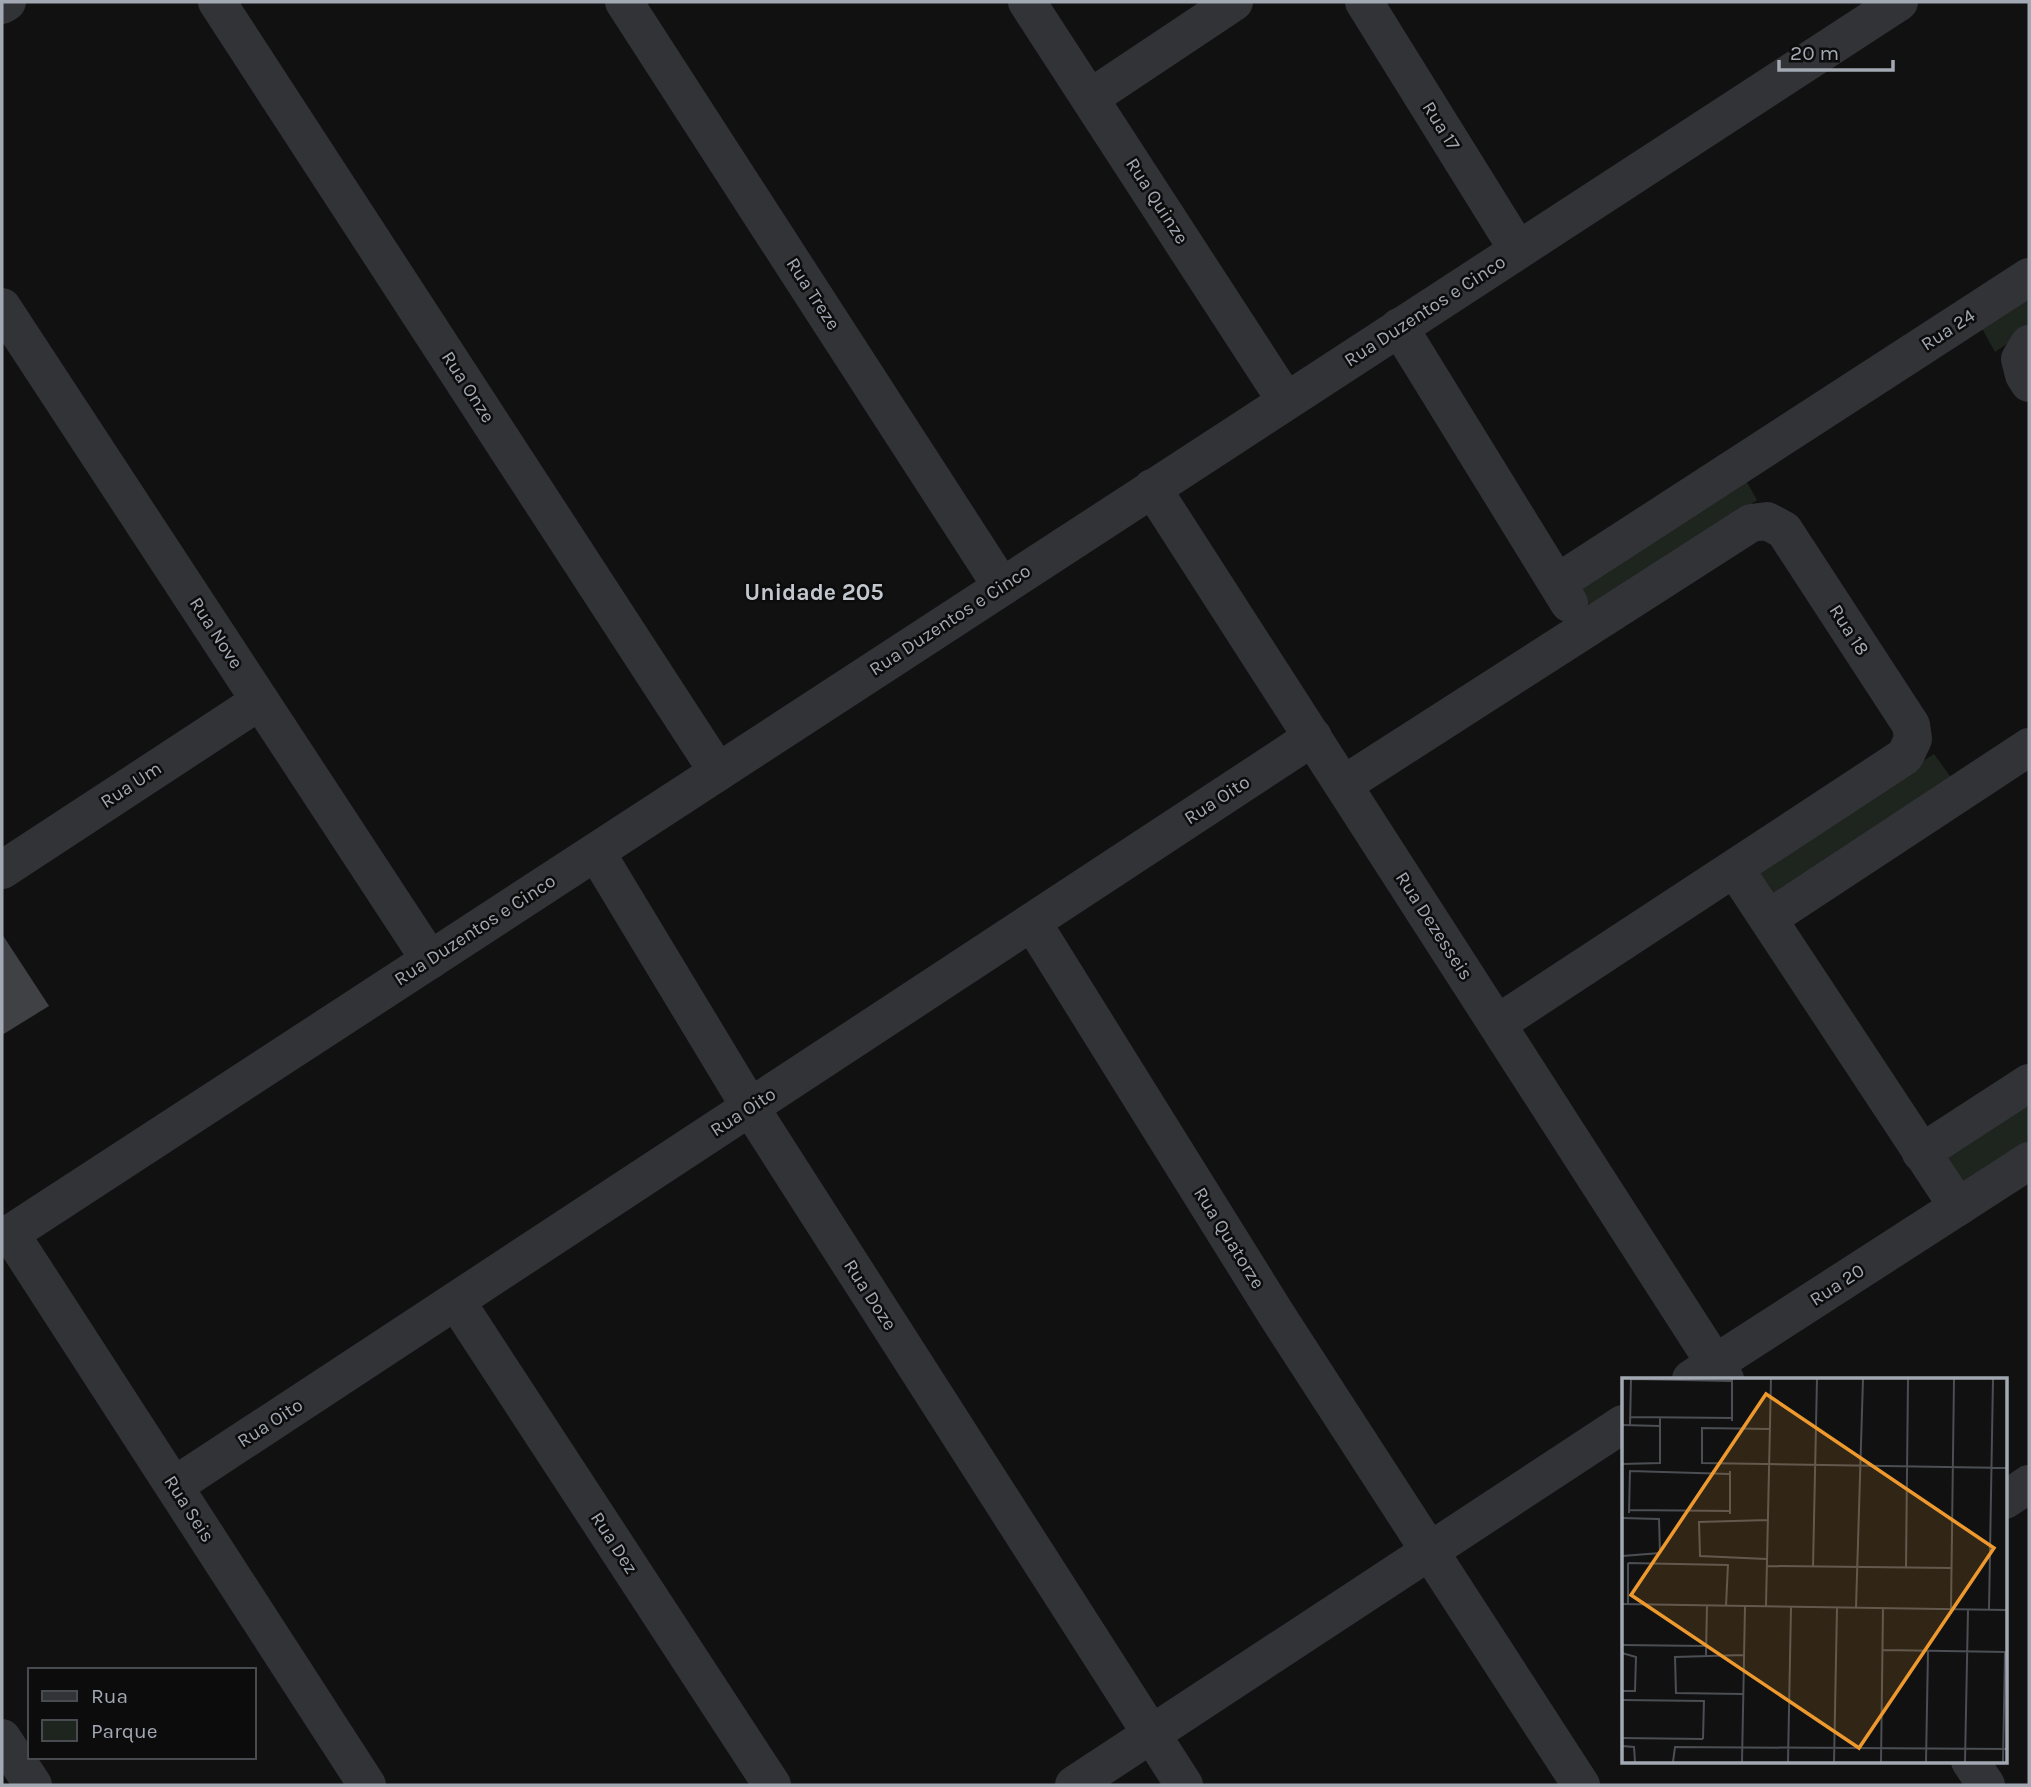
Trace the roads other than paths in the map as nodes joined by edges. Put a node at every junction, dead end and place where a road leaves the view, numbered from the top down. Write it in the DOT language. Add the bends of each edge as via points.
graph roads {
  1 [pos="7,2"];
  2 [pos="217,2"];
  3 [pos="624,2"];
  4 [pos="1027,2"];
  5 [pos="1234,2"];
  6 [pos="1364,2"];
  7 [pos="1899,2"];
  8 [pos="2,5"];
  9 [pos="1090,98"];
  10 [pos="1518,250"];
  11 [pos="2029,277"];
  12 [pos="2,307"];
  13 [pos="1399,327"];
  14 [pos="2029,344"];
  15 [pos="2029,383"];
  16 [pos="1286,401"];
  17 [pos="1152,488"];
  18 [pos="1557,583"];
  19 [pos="1002,587"];
  20 [pos="1584,629"];
  21 [pos="260,701"];
  22 [pos="1313,737"];
  23 [pos="2029,747"];
  24 [pos="718,772"];
  25 [pos="1343,785"];
  26 [pos="596,852"];
  27 [pos="1735,869"];
  28 [pos="2,870"];
  29 [pos="1768,919"];
  30 [pos="1032,922"];
  31 [pos="430,960"];
  32 [pos="1497,1024"];
  33 [pos="2029,1083"];
  34 [pos="750,1107"];
  35 [pos="1922,1153"];
  36 [pos="2029,1161"];
  37 [pos="1958,1207"];
  38 [pos="6,1236"];
  39 [pos="456,1301"];
  40 [pos="1710,1374"];
  41 [pos="1622,1425"];
  42 [pos="2029,1484"];
  43 [pos="174,1486"];
  44 [pos="2007,1499"];
  45 [pos="1430,1551"];
  46 [pos="1151,1734"];
  47 [pos="2,1738"];
  48 [pos="1971,1762"];
  49 [pos="33,1785"];
  50 [pos="367,1785"];
  51 [pos="772,1785"];
  52 [pos="1074,1785"];
  53 [pos="1184,1785"];
  54 [pos="1581,1785"];
  55 [pos="1986,1785"];
  1 -- 8 [label="street"];
  2 -- 24 [label="street, Rua Onze"];
  3 -- 19 [label="street, Rua Treze"];
  4 -- 9 [label="street, Rua Quinze"];
  5 -- 9 [label="street"];
  6 -- 10 [label="street, Rua 17"];
  7 -- 10 [label="street, Rua Duzentos e Cinco"];
  9 -- 16 [label="street, Rua Quinze"];
  10 -- 13 [label="street, Rua Duzentos e Cinco"];
  11 -- 18 [label="street, Rua 24"];
  12 -- 21 [label="street, Rua Nove"];
  13 -- 16 [label="street, Rua Duzentos e Cinco"];
  13 -- 18 [label="street"];
  14 -- 15 [label="street" via="2020,359"];
  16 -- 17 [label="street, Rua Duzentos e Cinco"];
  17 -- 19 [label="street, Rua Duzentos e Cinco"];
  17 -- 22 [label="street, Rua Dezesseis"];
  18 -- 20 [label="street"];
  19 -- 24 [label="street, Rua Duzentos e Cinco"];
  20 -- 25 [label="street, Rua 18"];
  20 -- 27 [label="street, Rua 18" via="1751,523 1767,521 1784,530 1911,725 1913,739 1905,757"];
  21 -- 28 [label="street, Rua Um"];
  21 -- 31 [label="street, Rua Nove"];
  22 -- 25 [label="street, Rua Dezesseis"];
  22 -- 30 [label="street, Rua Oito"];
  23 -- 29 [label="street"];
  24 -- 26 [label="street, Rua Duzentos e Cinco"];
  25 -- 32 [label="street, Rua Dezesseis"];
  26 -- 31 [label="street, Rua Duzentos e Cinco"];
  26 -- 34 [label="street, Rua Doze"];
  27 -- 29 [label="street"];
  27 -- 32 [label="street, Rua 18"];
  29 -- 35 [label="street"];
  30 -- 34 [label="street, Rua Oito"];
  30 -- 45 [label="street, Rua Quatorze"];
  31 -- 38 [label="street, Rua Duzentos e Cinco"];
  32 -- 40 [label="street, Rua Dezesseis"];
  33 -- 35 [label="street"];
  34 -- 39 [label="street, Rua Oito"];
  34 -- 46 [label="street, Rua Doze"];
  35 -- 37 [label="street"];
  36 -- 37 [label="street, Rua 20"];
  37 -- 40 [label="street, Rua 20"];
  38 -- 43 [label="street, Rua Seis"];
  39 -- 43 [label="street, Rua Oito"];
  39 -- 51 [label="street, Rua Dez"];
  41 -- 45 [label="street"];
  42 -- 44 [label="street"];
  43 -- 50 [label="street, Rua Seis"];
  45 -- 46 [label="street"];
  45 -- 54 [label="street, Rua Quatorze"];
  46 -- 52 [label="street"];
  46 -- 53 [label="street, Rua Doze"];
  47 -- 49 [label="street"];
  48 -- 55 [label="street"];
}
